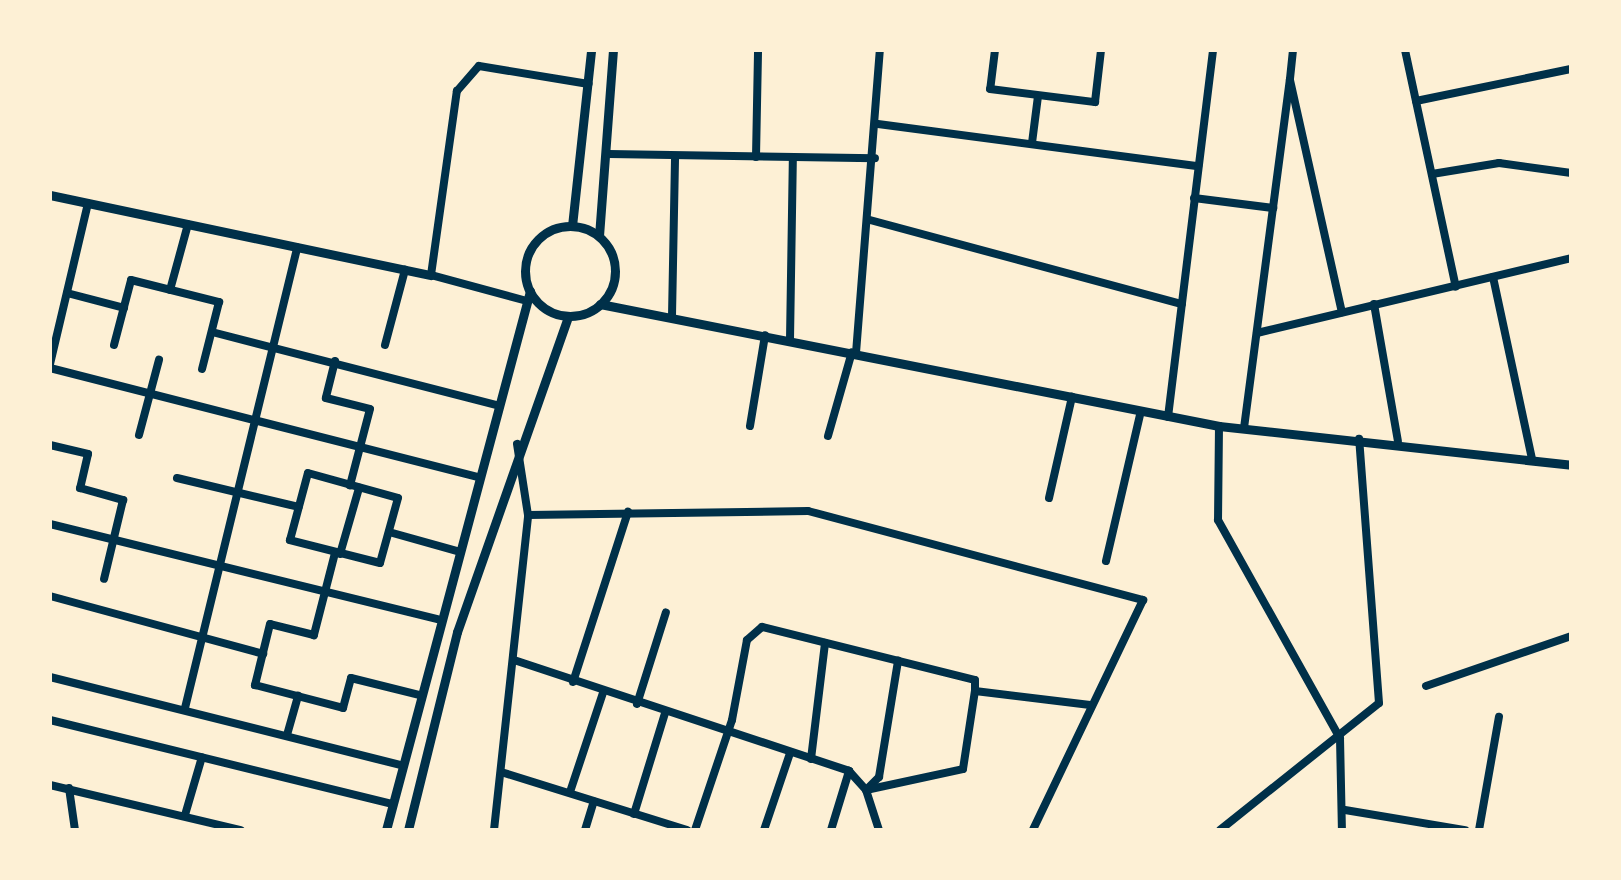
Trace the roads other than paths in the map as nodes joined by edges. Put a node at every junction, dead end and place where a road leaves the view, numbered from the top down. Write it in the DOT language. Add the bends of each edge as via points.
graph roads {
  1 [pos="591,50"];
  2 [pos="613,50"];
  3 [pos="758,50"];
  4 [pos="880,50"];
  5 [pos="995,50"];
  6 [pos="1101,50"];
  7 [pos="1213,50"];
  8 [pos="1293,50"];
  9 [pos="1405,50"];
  10 [pos="1571,69"];
  11 [pos="1290,80"];
  12 [pos="589,84"];
  13 [pos="1038,96"];
  14 [pos="1416,101"];
  15 [pos="878,124"];
  16 [pos="1032,143"];
  17 [pos="609,154"];
  18 [pos="675,156"];
  19 [pos="756,157"];
  20 [pos="793,158"];
  21 [pos="875,158"];
  22 [pos="1198,166"];
  23 [pos="1571,173"];
  24 [pos="1432,174"];
  25 [pos="50,195"];
  26 [pos="1194,198"];
  27 [pos="88,203"];
  28 [pos="1273,208"];
  29 [pos="870,220"];
  30 [pos="188,224"];
  31 [pos="572,226"];
  32 [pos="599,236"];
  33 [pos="297,247"];
  34 [pos="1571,258"];
  35 [pos="405,270"];
  36 [pos="431,275"];
  37 [pos="1493,277"];
  38 [pos="1456,287"];
  39 [pos="170,290"];
  40 [pos="67,293"];
  41 [pos="529,296"];
  42 [pos="600,304"];
  43 [pos="1182,304"];
  44 [pos="1374,304"];
  45 [pos="124,308"];
  46 [pos="1342,312"];
  47 [pos="568,316"];
  48 [pos="672,316"];
  49 [pos="212,332"];
  50 [pos="1257,333"];
  51 [pos="765,335"];
  52 [pos="790,340"];
  53 [pos="114,345"];
  54 [pos="385,345"];
  55 [pos="274,347"];
  56 [pos="854,352"];
  57 [pos="159,360"];
  58 [pos="335,361"];
  59 [pos="50,366"];
  60 [pos="202,369"];
  61 [pos="150,395"];
  62 [pos="1072,397"];
  63 [pos="497,405"];
  64 [pos="1141,411"];
  65 [pos="1168,417"];
  66 [pos="256,422"];
  67 [pos="750,426"];
  68 [pos="1219,426"];
  69 [pos="1244,428"];
  70 [pos="139,435"];
  71 [pos="828,436"];
  72 [pos="1359,438"];
  73 [pos="1398,441"];
  74 [pos="517,444"];
  75 [pos="50,445"];
  76 [pos="362,445"];
  77 [pos="1532,459"];
  78 [pos="1571,465"];
  79 [pos="478,477"];
  80 [pos="177,478"];
  81 [pos="355,486"];
  82 [pos="239,493"];
  83 [pos="1049,498"];
  84 [pos="299,507"];
  85 [pos="628,512"];
  86 [pos="528,515"];
  87 [pos="50,524"];
  88 [pos="389,532"];
  89 [pos="114,540"];
  90 [pos="457,551"];
  91 [pos="338,553"];
  92 [pos="1106,561"];
  93 [pos="221,566"];
  94 [pos="104,579"];
  95 [pos="325,592"];
  96 [pos="50,596"];
  97 [pos="666,612"];
  98 [pos="438,619"];
  99 [pos="1571,636"];
  100 [pos="203,638"];
  101 [pos="825,643"];
  102 [pos="263,654"];
  103 [pos="514,660"];
  104 [pos="898,661"];
  105 [pos="50,677"];
  106 [pos="573,682"];
  107 [pos="1426,686"];
  108 [pos="975,691"];
  109 [pos="603,693"];
  110 [pos="419,695"];
  111 [pos="298,696"];
  112 [pos="637,704"];
  113 [pos="1090,705"];
  114 [pos="185,708"];
  115 [pos="665,713"];
  116 [pos="1499,717"];
  117 [pos="50,720"];
  118 [pos="726,731"];
  119 [pos="287,735"];
  120 [pos="1340,738"];
  121 [pos="790,753"];
  122 [pos="202,757"];
  123 [pos="811,759"];
  124 [pos="401,765"];
  125 [pos="849,771"];
  126 [pos="501,772"];
  127 [pos="50,785"];
  128 [pos="69,788"];
  129 [pos="866,790"];
  130 [pos="570,792"];
  131 [pos="594,801"];
  132 [pos="392,804"];
  133 [pos="1345,810"];
  134 [pos="634,814"];
  135 [pos="185,815"];
  136 [pos="656,825"];
  137 [pos="236,829"];
  138 [pos="75,830"];
  139 [pos="386,830"];
  140 [pos="408,830"];
  141 [pos="494,830"];
  142 [pos="585,830"];
  143 [pos="687,830"];
  144 [pos="695,830"];
  145 [pos="764,830"];
  146 [pos="831,830"];
  147 [pos="879,830"];
  148 [pos="1033,830"];
  149 [pos="1220,830"];
  150 [pos="1342,830"];
  151 [pos="1465,830"];
  152 [pos="1479,830"];
  1 -- 12 [label="street"];
  2 -- 17 [label="street"];
  3 -- 19 [label="street"];
  4 -- 15 [label="street"];
  5 -- 13 [label="street" via="990,89"];
  6 -- 13 [label="street" via="1095,102"];
  7 -- 22 [label="street"];
  8 -- 11 [label="street"];
  9 -- 14 [label="street"];
  10 -- 14 [label="street"];
  11 -- 28 [label="street"];
  11 -- 46 [label="street"];
  12 -- 31 [label="street"];
  12 -- 36 [label="street" via="479,66 457,91"];
  13 -- 16 [label="street"];
  14 -- 24 [label="street"];
  15 -- 16 [label="street"];
  15 -- 21 [label="street"];
  16 -- 22 [label="street"];
  17 -- 18 [label="street"];
  17 -- 32 [label="street"];
  18 -- 19 [label="street"];
  18 -- 48 [label="street"];
  19 -- 20 [label="street"];
  20 -- 21 [label="street"];
  20 -- 52 [label="street"];
  21 -- 29 [label="street"];
  22 -- 26 [label="street"];
  23 -- 24 [label="street" via="1499,163"];
  24 -- 38 [label="street"];
  25 -- 27 [label="street"];
  26 -- 28 [label="street"];
  26 -- 43 [label="street"];
  27 -- 30 [label="street"];
  27 -- 40 [label="street"];
  28 -- 50 [label="street"];
  29 -- 43 [label="street"];
  29 -- 56 [label="street"];
  30 -- 33 [label="street"];
  30 -- 39 [label="street"];
  31 -- 32 [label="street"];
  31 -- 41 [label="street" via="546,232 529,252"];
  32 -- 42 [label="street" via="615,270"];
  33 -- 35 [label="street"];
  33 -- 55 [label="street"];
  34 -- 37 [label="street"];
  35 -- 36 [label="street"];
  35 -- 54 [label="street"];
  36 -- 41 [label="street"];
  37 -- 38 [label="street"];
  37 -- 77 [label="street"];
  38 -- 44 [label="street"];
  39 -- 45 [label="street" via="131,280"];
  39 -- 49 [label="street" via="219,302"];
  40 -- 45 [label="street"];
  40 -- 59 [label="street"];
  41 -- 47 [label="street" via="549,311"];
  41 -- 63 [label="street"];
  42 -- 47 [label="street"];
  42 -- 48 [label="street"];
  43 -- 65 [label="street"];
  44 -- 46 [label="street"];
  44 -- 73 [label="street"];
  45 -- 53 [label="street"];
  46 -- 50 [label="street"];
  47 -- 74 [label="street"];
  48 -- 51 [label="street"];
  49 -- 55 [label="street"];
  49 -- 60 [label="street"];
  50 -- 69 [label="street"];
  51 -- 52 [label="street"];
  51 -- 67 [label="street"];
  52 -- 56 [label="street"];
  55 -- 58 [label="street"];
  55 -- 66 [label="street"];
  56 -- 62 [label="street"];
  56 -- 71 [label="street"];
  57 -- 61 [label="street"];
  58 -- 63 [label="street"];
  58 -- 76 [label="street" via="326,398 370,409"];
  59 -- 61 [label="street"];
  61 -- 66 [label="street"];
  61 -- 70 [label="street"];
  62 -- 64 [label="street"];
  62 -- 83 [label="street"];
  63 -- 79 [label="street"];
  64 -- 65 [label="street"];
  64 -- 92 [label="street"];
  65 -- 68 [label="street"];
  66 -- 76 [label="street"];
  66 -- 82 [label="street"];
  68 -- 69 [label="street"];
  68 -- 120 [label="street" via="1218,520"];
  69 -- 72 [label="street"];
  72 -- 73 [label="street"];
  72 -- 120 [label="street" via="1379,703"];
  73 -- 77 [label="street"];
  74 -- 86 [label="street"];
  74 -- 140 [label="street" via="457,632"];
  75 -- 89 [label="street" via="88,454 80,488 123,500"];
  76 -- 79 [label="street"];
  76 -- 81 [label="street"];
  77 -- 78 [label="street"];
  79 -- 90 [label="street"];
  80 -- 82 [label="street"];
  81 -- 84 [label="street" via="308,473"];
  81 -- 88 [label="street" via="398,498"];
  81 -- 91 [label="street"];
  82 -- 84 [label="street"];
  82 -- 93 [label="street"];
  84 -- 91 [label="street" via="290,540"];
  85 -- 86 [label="street"];
  85 -- 106 [label="street"];
  85 -- 113 [label="street" via="808,511 1143,600"];
  86 -- 103 [label="street"];
  87 -- 89 [label="street"];
  88 -- 90 [label="street"];
  88 -- 91 [label="street" via="380,563"];
  89 -- 93 [label="street"];
  89 -- 94 [label="street"];
  90 -- 98 [label="street"];
  91 -- 95 [label="street"];
  93 -- 95 [label="street"];
  93 -- 100 [label="street"];
  95 -- 98 [label="street"];
  95 -- 102 [label="street" via="314,635 270,624"];
  96 -- 100 [label="street"];
  97 -- 112 [label="street"];
  98 -- 110 [label="street"];
  99 -- 107 [label="street"];
  100 -- 102 [label="street"];
  100 -- 114 [label="street"];
  101 -- 104 [label="street"];
  101 -- 118 [label="street" via="762,627 747,640"];
  101 -- 123 [label="street"];
  102 -- 111 [label="street" via="255,685"];
  103 -- 106 [label="street"];
  103 -- 126 [label="street"];
  104 -- 108 [label="street" via="975,680"];
  104 -- 129 [label="street" via="879,777"];
  105 -- 114 [label="street"];
  106 -- 109 [label="street"];
  108 -- 113 [label="street"];
  108 -- 129 [label="street" via="963,769"];
  109 -- 112 [label="street"];
  109 -- 130 [label="street"];
  110 -- 111 [label="street" via="351,678 343,708"];
  110 -- 124 [label="street"];
  111 -- 119 [label="street"];
  112 -- 115 [label="street"];
  113 -- 148 [label="street"];
  114 -- 119 [label="street"];
  115 -- 118 [label="street"];
  115 -- 134 [label="street"];
  116 -- 152 [label="street"];
  117 -- 122 [label="street"];
  118 -- 121 [label="street"];
  118 -- 144 [label="street"];
  119 -- 124 [label="street"];
  120 -- 133 [label="street"];
  120 -- 149 [label="street"];
  121 -- 123 [label="street"];
  121 -- 145 [label="street"];
  122 -- 132 [label="street"];
  122 -- 135 [label="street"];
  123 -- 125 [label="street"];
  124 -- 132 [label="street"];
  125 -- 129 [label="street"];
  125 -- 146 [label="street"];
  126 -- 130 [label="street"];
  126 -- 141 [label="street"];
  127 -- 128 [label="street"];
  128 -- 135 [label="street"];
  128 -- 138 [label="street"];
  129 -- 147 [label="street"];
  130 -- 131 [label="street"];
  131 -- 134 [label="street"];
  131 -- 142 [label="street"];
  132 -- 139 [label="street"];
  133 -- 150 [label="street"];
  133 -- 151 [label="street"];
  134 -- 136 [label="street"];
  135 -- 137 [label="street"];
  136 -- 143 [label="street"];
}
